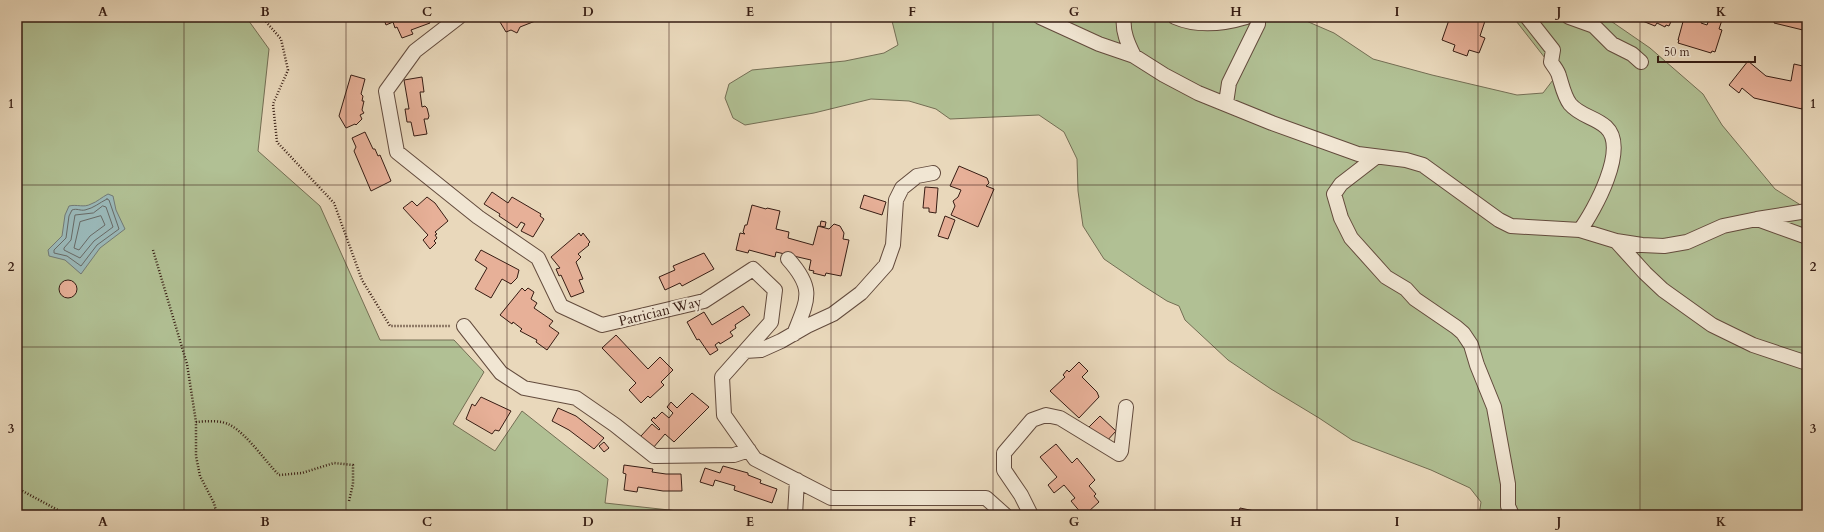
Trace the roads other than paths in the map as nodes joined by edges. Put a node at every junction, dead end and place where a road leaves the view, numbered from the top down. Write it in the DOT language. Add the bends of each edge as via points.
graph roads {
  1 [pos="459,17"];
  2 [pos="1040,17"];
  3 [pos="1124,17"];
  4 [pos="1174,17"];
  5 [pos="1246,17"];
  6 [pos="1258,17"];
  7 [pos="1527,17"];
  8 [pos="1569,17"];
  9 [pos="1134,56"];
  10 [pos="1641,62"];
  11 [pos="1226,104"];
  12 [pos="1376,157"];
  13 [pos="933,173"];
  14 [pos="1807,211"];
  15 [pos="1757,219"];
  16 [pos="1580,230"];
  17 [pos="1807,237"];
  18 [pos="1616,240"];
  19 [pos="788,259"];
  20 [pos="464,326"];
  21 [pos="794,334"];
  22 [pos="745,351"];
  23 [pos="1807,363"];
  24 [pos="1126,407"];
  25 [pos="749,450"];
  26 [pos="796,480"];
  27 [pos="795,515"];
  28 [pos="1005,515"];
  29 [pos="1031,515"];
  30 [pos="1512,515"];
  1 -- 22 [label="street, Patrician Way" via="415,51 386,91 397,152 478,216 538,258 561,306 602,325 704,301 753,269 775,290 771,322"];
  2 -- 9 [label="street" via="1099,44"];
  3 -- 9 [label="street" via="1127,40"];
  4 -- 5 [label="street" via="1199,24 1222,23"];
  6 -- 11 [label="street" via="1258,24 1228,83"];
  7 -- 16 [label="street" via="1553,50 1551,62 1559,74 1569,103 1578,112 1606,127 1613,139 1614,149 1608,176 1591,216"];
  8 -- 10 [label="street" via="1594,26 1612,44 1632,54"];
  9 -- 11 [label="street" via="1198,93"];
  11 -- 12 [label="street" via="1340,148"];
  12 -- 16 [label="street" via="1406,160 1423,165 1511,226"];
  12 -- 30 [label="street" via="1340,184 1334,194 1341,218 1351,238 1386,277 1456,327 1471,345 1494,407 1508,484 1508,506"];
  13 -- 21 [label="street" via="917,176 902,188 896,200 893,245 886,265 861,292 833,314"];
  14 -- 15 [label="street"];
  15 -- 17 [label="street"];
  15 -- 18 [label="street" via="1723,226 1687,242 1664,246"];
  16 -- 18 [label="street"];
  18 -- 23 [label="street" via="1663,290 1712,325 1753,345"];
  19 -- 21 [label="street" via="806,283 807,293"];
  20 -- 25 [label="street" via="501,373 524,388 576,398 654,456 734,455"];
  21 -- 22 [label="street" via="761,350"];
  22 -- 25 [label="street, Patrician Way" via="722,377 724,415"];
  24 -- 29 [label="street" via="1119,454 1060,418 1046,415 1032,420 1016,437 1004,453 1004,470"];
  25 -- 26 [label="street, Patrician Way" via="755,459"];
  26 -- 27 [label="street"];
  26 -- 28 [label="street, Patrician Way" via="831,498 986,498"];
}
